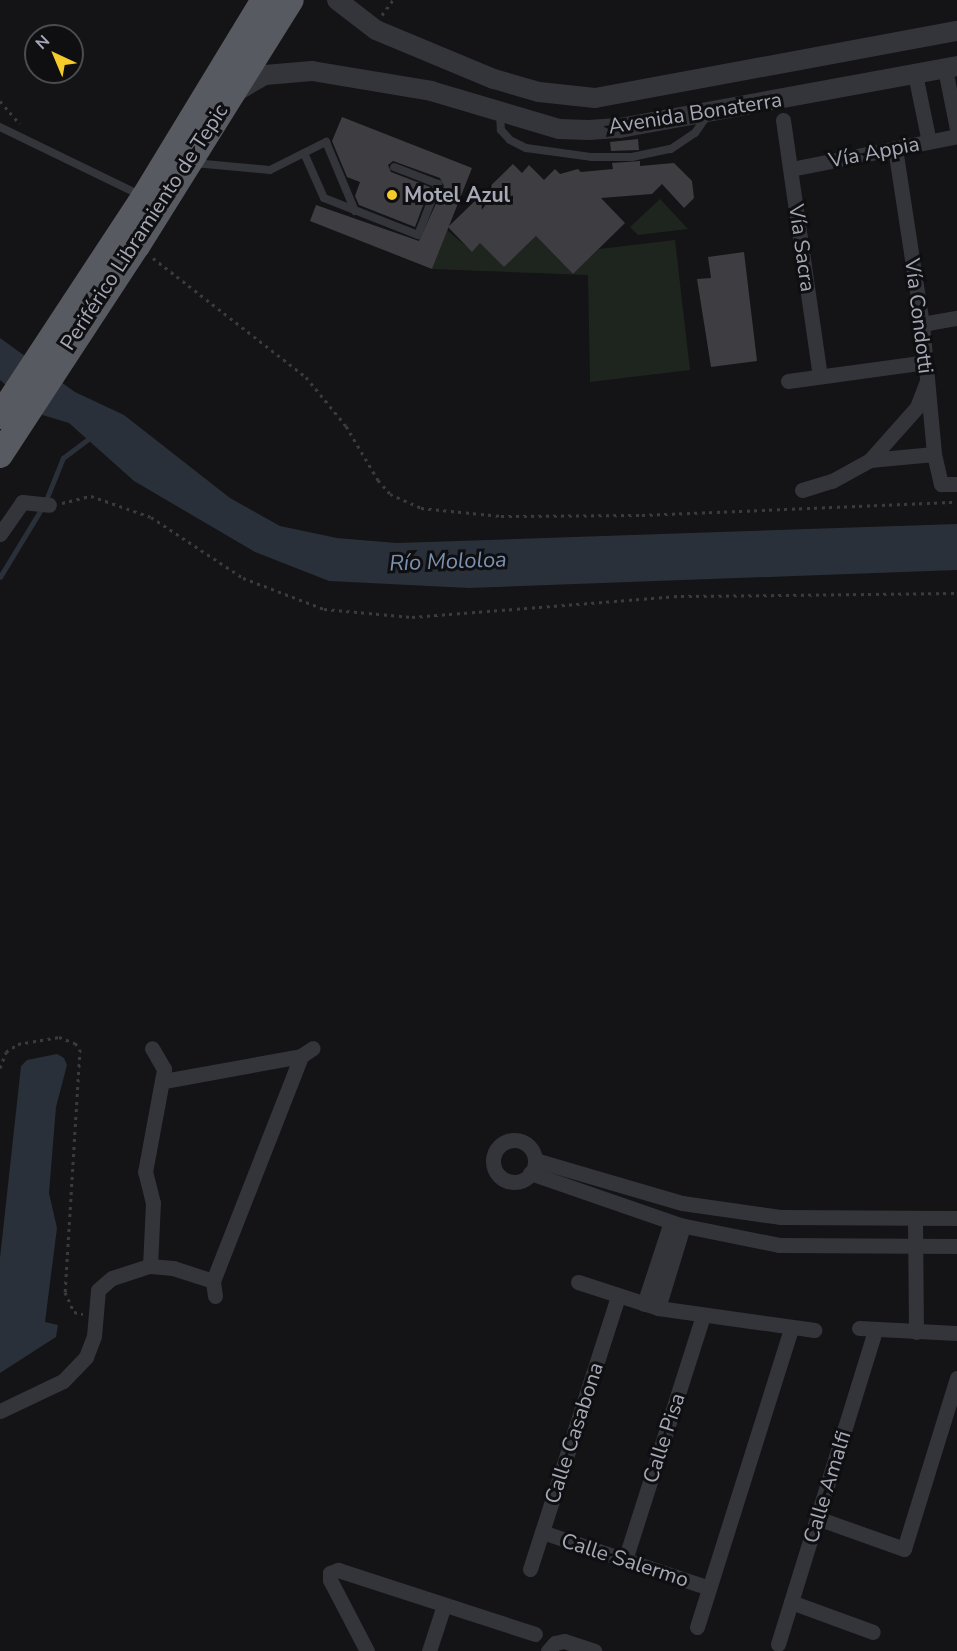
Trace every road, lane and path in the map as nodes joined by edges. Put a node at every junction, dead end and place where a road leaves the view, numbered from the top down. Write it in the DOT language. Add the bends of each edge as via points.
graph roads {
  1 [pos="264,0"];
  2 [pos="291,0"];
  3 [pos="337,0"];
  4 [pos="393,0"];
  5 [pos="382,15"];
  6 [pos="957,31"];
  7 [pos="951,68"];
  8 [pos="915,74"];
  9 [pos="494,79"];
  10 [pos="228,97"];
  11 [pos="491,110"];
  12 [pos="704,120"];
  13 [pos="783,120"];
  14 [pos="0,128"];
  15 [pos="957,129"];
  16 [pos="957,135"];
  17 [pos="929,142"];
  18 [pos="895,148"];
  19 [pos="304,153"];
  20 [pos="190,162"];
  21 [pos="394,167"];
  22 [pos="791,169"];
  23 [pos="144,197"];
  24 [pos="356,211"];
  25 [pos="137,246"];
  26 [pos="957,318"];
  27 [pos="922,324"];
  28 [pos="50,355"];
  29 [pos="926,362"];
  30 [pos="820,376"];
  31 [pos="928,379"];
  32 [pos="788,381"];
  33 [pos="8,423"];
  34 [pos="934,454"];
  35 [pos="0,455"];
  36 [pos="870,460"];
  37 [pos="957,484"];
  38 [pos="802,490"];
  39 [pos="957,502"];
  40 [pos="44,504"];
  41 [pos="0,534"];
  42 [pos="957,593"];
  43 [pos="152,1048"];
  44 [pos="0,1068"];
  45 [pos="164,1081"];
  46 [pos="915,1218"];
  47 [pos="957,1218"];
  48 [pos="677,1224"];
  49 [pos="915,1246"];
  50 [pos="957,1246"];
  51 [pos="150,1266"];
  52 [pos="578,1282"];
  53 [pos="618,1296"];
  54 [pos="651,1306"];
  55 [pos="94,1315"];
  56 [pos="703,1316"];
  57 [pos="790,1328"];
  58 [pos="859,1328"];
  59 [pos="814,1330"];
  60 [pos="876,1330"];
  61 [pos="916,1332"];
  62 [pos="957,1333"];
  63 [pos="957,1378"];
  64 [pos="0,1411"];
  65 [pos="817,1518"];
  66 [pos="542,1532"];
  67 [pos="625,1560"];
  68 [pos="530,1569"];
  69 [pos="709,1588"];
  70 [pos="791,1602"];
  71 [pos="444,1605"];
  72 [pos="697,1627"];
  73 [pos="873,1632"];
  74 [pos="535,1634"];
  75 [pos="778,1644"];
  76 [pos="367,1651"];
  77 [pos="429,1651"];
  78 [pos="548,1651"];
  79 [pos="594,1651"];
  1 -- 23 [label="highway, Periférico Libramiento de Tepic"];
  2 -- 10 [label="highway, Periférico Libramiento de Tepic"];
  3 -- 9 [label="street, Avenida Bonaterra" via="376,30"];
  4 -- 5 [label="path"];
  6 -- 9 [label="street, Avenida Bonaterra" via="595,98 539,92"];
  7 -- 8 [label="street, Avenida Bonaterra"];
  7 -- 15 [label="street"];
  8 -- 11 [label="street, Avenida Bonaterra" via="620,128 559,129"];
  8 -- 17 [label="street"];
  9 -- 11 [label="street"];
  10 -- 11 [label="street, Avenida Bonaterra" via="257,78 297,70 431,91"];
  10 -- 20 [label="highway, Periférico Libramiento de Tepic"];
  11 -- 12 [label="lane" via="510,140 526,148 591,157 632,157 671,149 695,133"];
  13 -- 22 [label="street, Vía Sacra"];
  14 -- 23 [label="lane"];
  16 -- 17 [label="street, Vía Appia"];
  17 -- 18 [label="street, Vía Appia"];
  18 -- 22 [label="street, Vía Appia"];
  18 -- 27 [label="street, Vía Condotti"];
  19 -- 20 [label="lane" via="270,170"];
  19 -- 24 [label="lane" via="324,198"];
  19 -- 24 [label="lane" via="326,142"];
  20 -- 25 [label="highway, Periférico Libramiento de Tepic"];
  21 -- 24 [label="lane" via="438,184 418,235"];
  22 -- 30 [label="street, Vía Sacra"];
  23 -- 28 [label="highway, Periférico Libramiento de Tepic"];
  25 -- 28 [label="highway, Periférico Libramiento de Tepic"];
  25 -- 39 [label="path" via="306,377 346,426 390,494 422,508 501,516 619,515"];
  26 -- 27 [label="street"];
  27 -- 29 [label="street, Vía Condotti"];
  28 -- 33 [label="highway, Periférico Libramiento de Tepic"];
  29 -- 30 [label="street"];
  29 -- 31 [label="street, Vía Condotti"];
  30 -- 32 [label="street"];
  31 -- 34 [label="street, Vía Condotti"];
  31 -- 36 [label="street" via="917,407"];
  33 -- 35 [label="highway, Periférico Libramiento de Tepic"];
  34 -- 36 [label="street"];
  34 -- 37 [label="street, Vía Condotti" via="941,484"];
  36 -- 38 [label="street" via="832,481"];
  40 -- 41 [label="street" via="22,502"];
  40 -- 42 [label="path" via="91,496 105,499 151,517 243,578 324,609 412,617 681,596"];
  43 -- 45 [label="street" via="164,1069"];
  44 -- 55 [label="path" via="6,1052 18,1044 59,1037 80,1049 65,1292 74,1312"];
  45 -- 51 [label="street" via="145,1172 153,1203"];
  45 -- 51 [label="street" via="307,1052 214,1288 173,1268"];
  46 -- 47 [label="street"];
  46 -- 48 [label="street" via="780,1217 682,1203 532,1167"];
  46 -- 49 [label="street"];
  48 -- 49 [label="street" via="779,1245"];
  48 -- 54 [label="street"];
  49 -- 50 [label="street"];
  49 -- 61 [label="street"];
  51 -- 55 [label="street" via="112,1278 98,1290"];
  52 -- 53 [label="street"];
  53 -- 54 [label="street"];
  53 -- 66 [label="street, Calle Casabona"];
  54 -- 56 [label="street"];
  55 -- 64 [label="street" via="90,1347 63,1381"];
  56 -- 57 [label="street"];
  56 -- 67 [label="street, Calle Pisa"];
  57 -- 59 [label="street"];
  57 -- 69 [label="street"];
  58 -- 60 [label="street"];
  60 -- 61 [label="street"];
  60 -- 65 [label="street, Calle Amalfi"];
  61 -- 62 [label="street"];
  63 -- 65 [label="street" via="904,1550"];
  65 -- 70 [label="street, Calle Amalfi"];
  66 -- 67 [label="street, Calle Salermo"];
  66 -- 68 [label="street, Calle Casabona"];
  67 -- 69 [label="street, Calle Salermo"];
  69 -- 72 [label="street"];
  70 -- 73 [label="street"];
  70 -- 75 [label="street, Calle Amalfi"];
  71 -- 74 [label="street"];
  71 -- 76 [label="street" via="338,1570 330,1574"];
  71 -- 77 [label="street"];
  78 -- 79 [label="street" via="555,1643 564,1641"];
}
